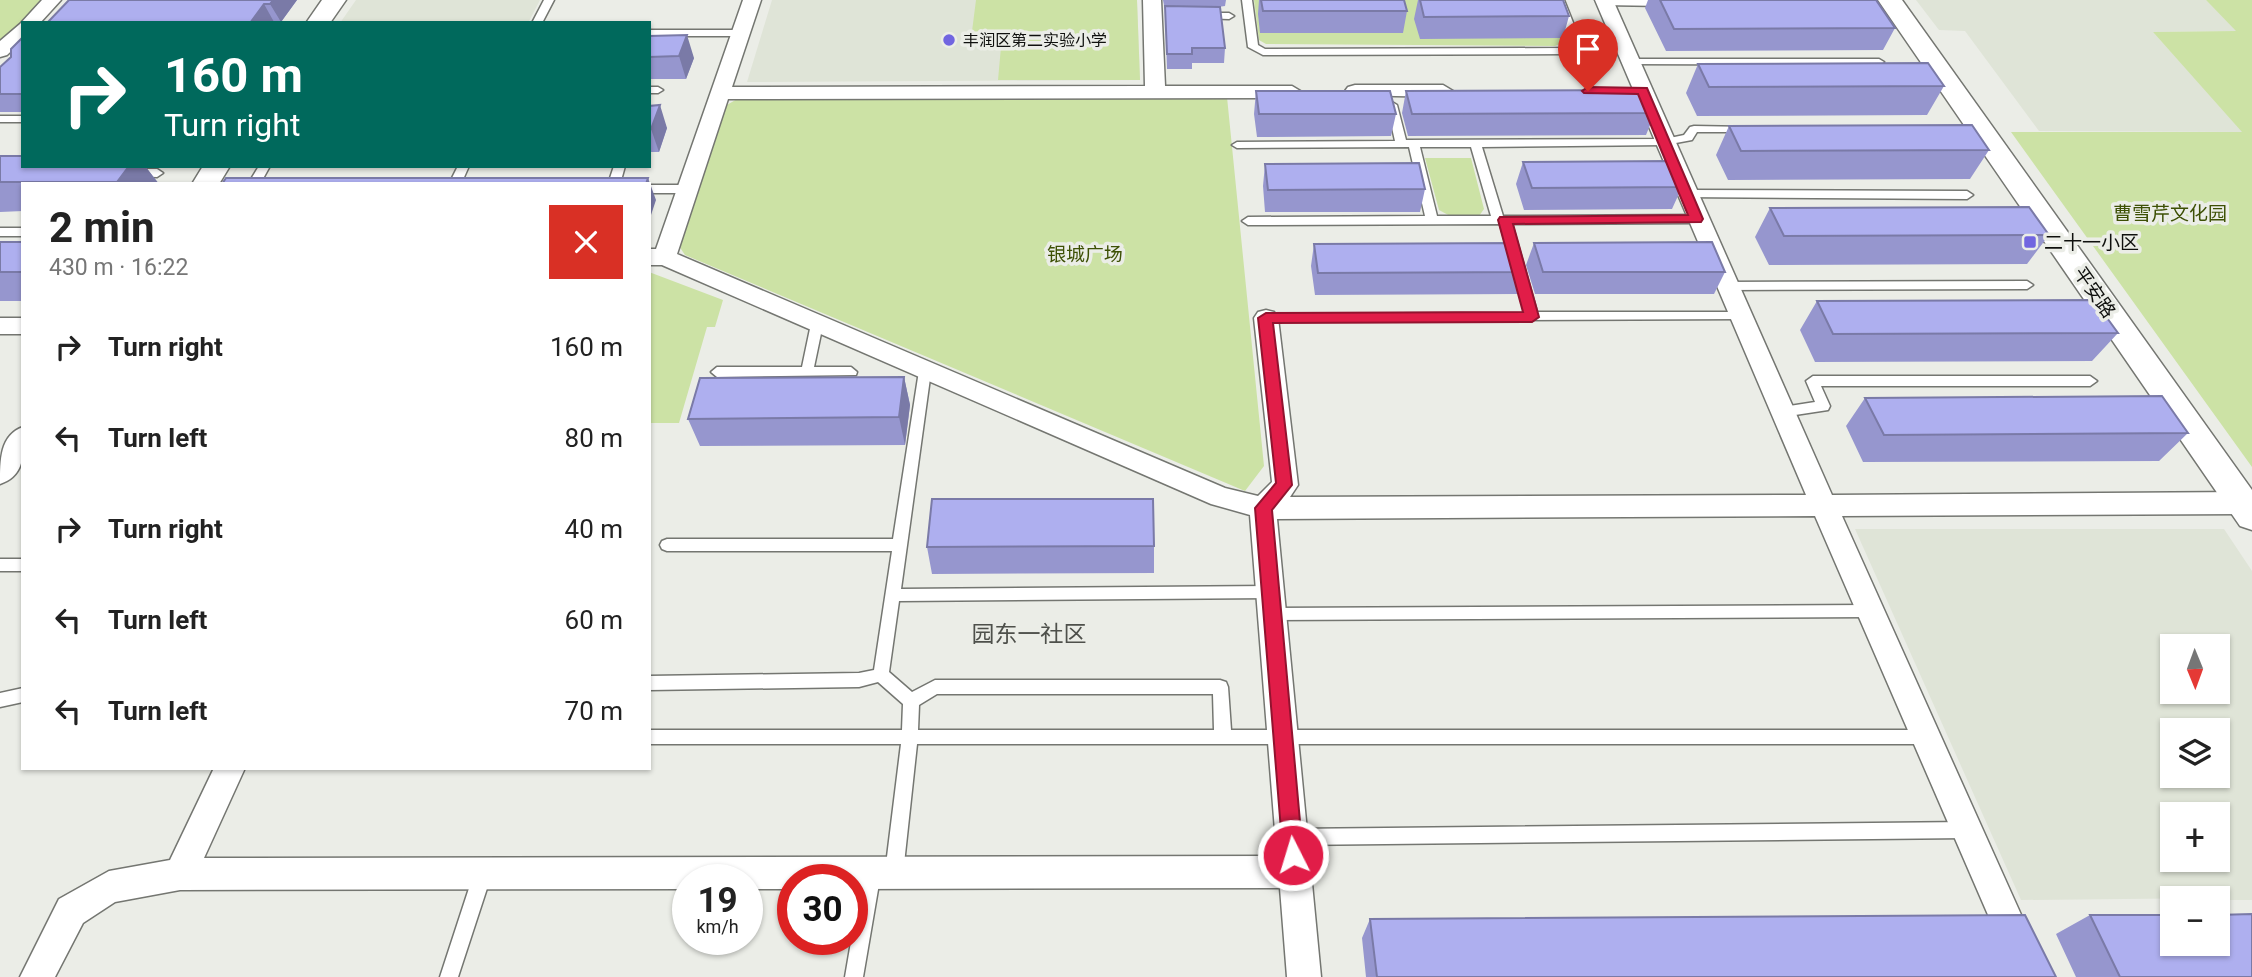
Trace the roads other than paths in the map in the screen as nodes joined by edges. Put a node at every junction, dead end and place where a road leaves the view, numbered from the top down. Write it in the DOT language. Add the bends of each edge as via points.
graph roads {
  1 [pos="52,0"];
  2 [pos="334,0"];
  3 [pos="549,0"];
  4 [pos="751,0"];
  5 [pos="1247,0"];
  6 [pos="1559,0"];
  7 [pos="1889,0"];
  8 [pos="1604,1"];
  9 [pos="1674,3"];
  10 [pos="1156,10"];
  11 [pos="1191,16"];
  12 [pos="1229,16"];
  13 [pos="31,21"];
  14 [pos="319,21"];
  15 [pos="538,21"];
  16 [pos="21,31"];
  17 [pos="651,33"];
  18 [pos="740,33"];
  19 [pos="0,51"];
  20 [pos="1632,62"];
  21 [pos="1879,62"];
  22 [pos="1615,90"];
  23 [pos="1642,90"];
  24 [pos="1336,91"];
  25 [pos="1461,91"];
  26 [pos="1155,92"];
  27 [pos="1308,92"];
  28 [pos="720,93"];
  29 [pos="1392,105"];
  30 [pos="0,119"];
  31 [pos="21,119"];
  32 [pos="1762,129"];
  33 [pos="1665,142"];
  34 [pos="1475,143"];
  35 [pos="1408,144"];
  36 [pos="1237,145"];
  37 [pos="118,173"];
  38 [pos="158,173"];
  39 [pos="651,189"];
  40 [pos="688,189"];
  41 [pos="1686,194"];
  42 [pos="1967,195"];
  43 [pos="1696,219"];
  44 [pos="1432,220"];
  45 [pos="1501,220"];
  46 [pos="1248,221"];
  47 [pos="0,232"];
  48 [pos="21,232"];
  49 [pos="657,257"];
  50 [pos="2027,285"];
  51 [pos="1726,286"];
  52 [pos="1740,316"];
  53 [pos="1532,317"];
  54 [pos="1266,318"];
  55 [pos="817,324"];
  56 [pos="0,326"];
  57 [pos="21,326"];
  58 [pos="925,371"];
  59 [pos="717,372"];
  60 [pos="807,372"];
  61 [pos="851,372"];
  62 [pos="2090,381"];
  63 [pos="1782,412"];
  64 [pos="21,442"];
  65 [pos="0,471"];
  66 [pos="1822,505"];
  67 [pos="1263,508"];
  68 [pos="2248,510"];
  69 [pos="667,545"];
  70 [pos="900,545"];
  71 [pos="0,565"];
  72 [pos="21,565"];
  73 [pos="893,595"];
  74 [pos="1271,603"];
  75 [pos="1869,611"];
  76 [pos="881,675"];
  77 [pos="651,683"];
  78 [pos="21,695"];
  79 [pos="0,700"];
  80 [pos="911,701"];
  81 [pos="651,737"];
  82 [pos="910,737"];
  83 [pos="1925,737"];
  84 [pos="1223,738"];
  85 [pos="1283,738"];
  86 [pos="229,770"];
  87 [pos="1967,830"];
  88 [pos="1292,837"];
  89 [pos="1295,872"];
  90 [pos="483,873"];
  91 [pos="883,873"];
  92 [pos="180,874"];
  93 [pos="37,977"];
  94 [pos="449,977"];
  95 [pos="854,977"];
  96 [pos="1304,977"];
  97 [pos="2032,977"];
  1 -- 13 [label="street"];
  2 -- 14 [label="street"];
  3 -- 15 [label="lane"];
  4 -- 18 [label="street"];
  5 -- 6 [label="lane" via="1253,47 1263,52 1564,51 1577,45"];
  7 -- 68 [label="street, 平安路"];
  8 -- 9 [label="lane"];
  8 -- 20 [label="street"];
  10 -- 26 [label="street"];
  11 -- 12 [label="lane"];
  16 -- 19 [label="street"];
  17 -- 18 [label="lane"];
  18 -- 28 [label="street"];
  20 -- 21 [label="lane"];
  20 -- 23 [label="street"];
  22 -- 23 [label="street"];
  23 -- 33 [label="street"];
  24 -- 25 [label="street"];
  26 -- 27 [label="street"];
  26 -- 28 [label="street"];
  28 -- 40 [label="street"];
  29 -- 35 [label="lane"];
  30 -- 31 [label="lane"];
  32 -- 33 [label="lane" via="1694,129 1688,138"];
  33 -- 34 [label="lane"];
  33 -- 41 [label="street"];
  34 -- 35 [label="lane"];
  34 -- 45 [label="lane"];
  35 -- 36 [label="lane"];
  35 -- 44 [label="lane"];
  37 -- 38 [label="lane"];
  39 -- 40 [label="lane"];
  40 -- 49 [label="street"];
  41 -- 42 [label="lane"];
  41 -- 43 [label="street"];
  43 -- 45 [label="lane"];
  43 -- 51 [label="street"];
  44 -- 45 [label="lane"];
  44 -- 46 [label="lane"];
  45 -- 53 [label="lane"];
  47 -- 48 [label="lane"];
  49 -- 55 [label="street"];
  50 -- 51 [label="lane"];
  51 -- 52 [label="street"];
  52 -- 53 [label="lane"];
  52 -- 63 [label="street"];
  53 -- 54 [label="lane"];
  54 -- 67 [label="street" via="1284,485"];
  55 -- 58 [label="street"];
  55 -- 60 [label="lane"];
  56 -- 57 [label="street"];
  58 -- 67 [label="street" via="1220,498"];
  58 -- 70 [label="lane"];
  59 -- 60 [label="lane"];
  60 -- 61 [label="lane"];
  62 -- 63 [label="lane" via="1813,381 1823,406"];
  63 -- 66 [label="street"];
  64 -- 65 [label="street"];
  66 -- 67 [label="street"];
  66 -- 68 [label="street"];
  66 -- 75 [label="street"];
  67 -- 74 [label="street"];
  69 -- 70 [label="lane"];
  70 -- 73 [label="lane"];
  71 -- 72 [label="lane"];
  73 -- 74 [label="lane"];
  73 -- 76 [label="lane"];
  74 -- 75 [label="lane"];
  74 -- 85 [label="street"];
  75 -- 83 [label="street"];
  76 -- 77 [label="lane" via="859,680"];
  76 -- 80 [label="lane"];
  78 -- 79 [label="lane"];
  80 -- 82 [label="lane"];
  80 -- 84 [label="lane" via="935,687 1220,687"];
  81 -- 82 [label="lane"];
  82 -- 84 [label="lane"];
  82 -- 91 [label="lane"];
  83 -- 85 [label="lane"];
  83 -- 87 [label="street"];
  84 -- 85 [label="lane"];
  85 -- 88 [label="street"];
  86 -- 92 [label="street"];
  87 -- 88 [label="lane"];
  87 -- 97 [label="street"];
  88 -- 89 [label="street"];
  89 -- 91 [label="street"];
  89 -- 96 [label="street"];
  90 -- 91 [label="street"];
  90 -- 92 [label="street"];
  90 -- 94 [label="lane"];
  91 -- 95 [label="lane"];
  92 -- 93 [label="street" via="109,887 71,911"];
}
